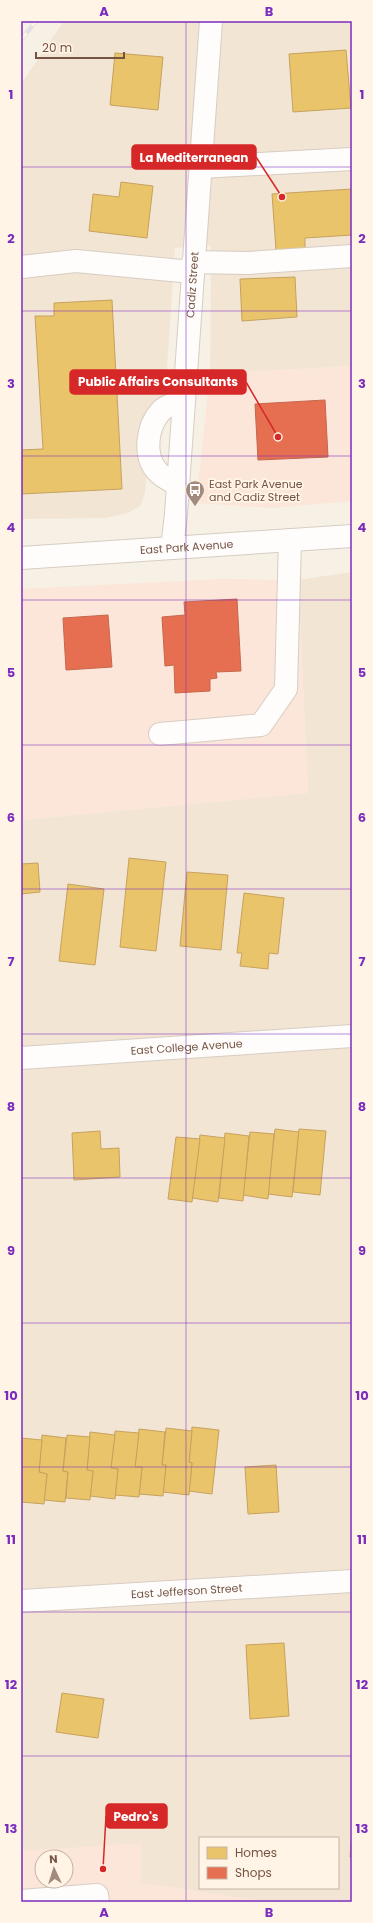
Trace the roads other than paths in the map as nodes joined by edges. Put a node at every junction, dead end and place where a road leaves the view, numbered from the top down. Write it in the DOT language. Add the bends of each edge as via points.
graph roads {
  1 [pos="211,21"];
  2 [pos="352,159"];
  3 [pos="200,167"];
  4 [pos="352,256"];
  5 [pos="21,267"];
  6 [pos="192,267"];
  7 [pos="184,400"];
  8 [pos="178,485"];
  9 [pos="352,536"];
  10 [pos="290,540"];
  11 [pos="172,548"];
  12 [pos="21,558"];
  13 [pos="160,734"];
  14 [pos="352,1036"];
  15 [pos="21,1058"];
  16 [pos="352,1581"];
  17 [pos="21,1600"];
  18 [pos="21,1901"];
  19 [pos="98,1902"];
  1 -- 3 [label="street, Cadiz Street"];
  2 -- 3 [label="street"];
  3 -- 6 [label="street, Cadiz Street"];
  4 -- 6 [label="street"];
  5 -- 6 [label="street" via="76,261"];
  6 -- 7 [label="street, Cadiz Street"];
  7 -- 8 [label="street, Cadiz Street"];
  7 -- 8 [label="street" via="161,410 148,436 152,465"];
  8 -- 11 [label="street, Cadiz Street"];
  9 -- 10 [label="street, East Park Avenue"];
  10 -- 11 [label="street, East Park Avenue"];
  10 -- 13 [label="street" via="286,689 261,725"];
  11 -- 12 [label="street, East Park Avenue"];
  14 -- 15 [label="street, East College Avenue"];
  16 -- 17 [label="street, East Jefferson Street"];
  18 -- 19 [label="street" via="97,1896"];
}
